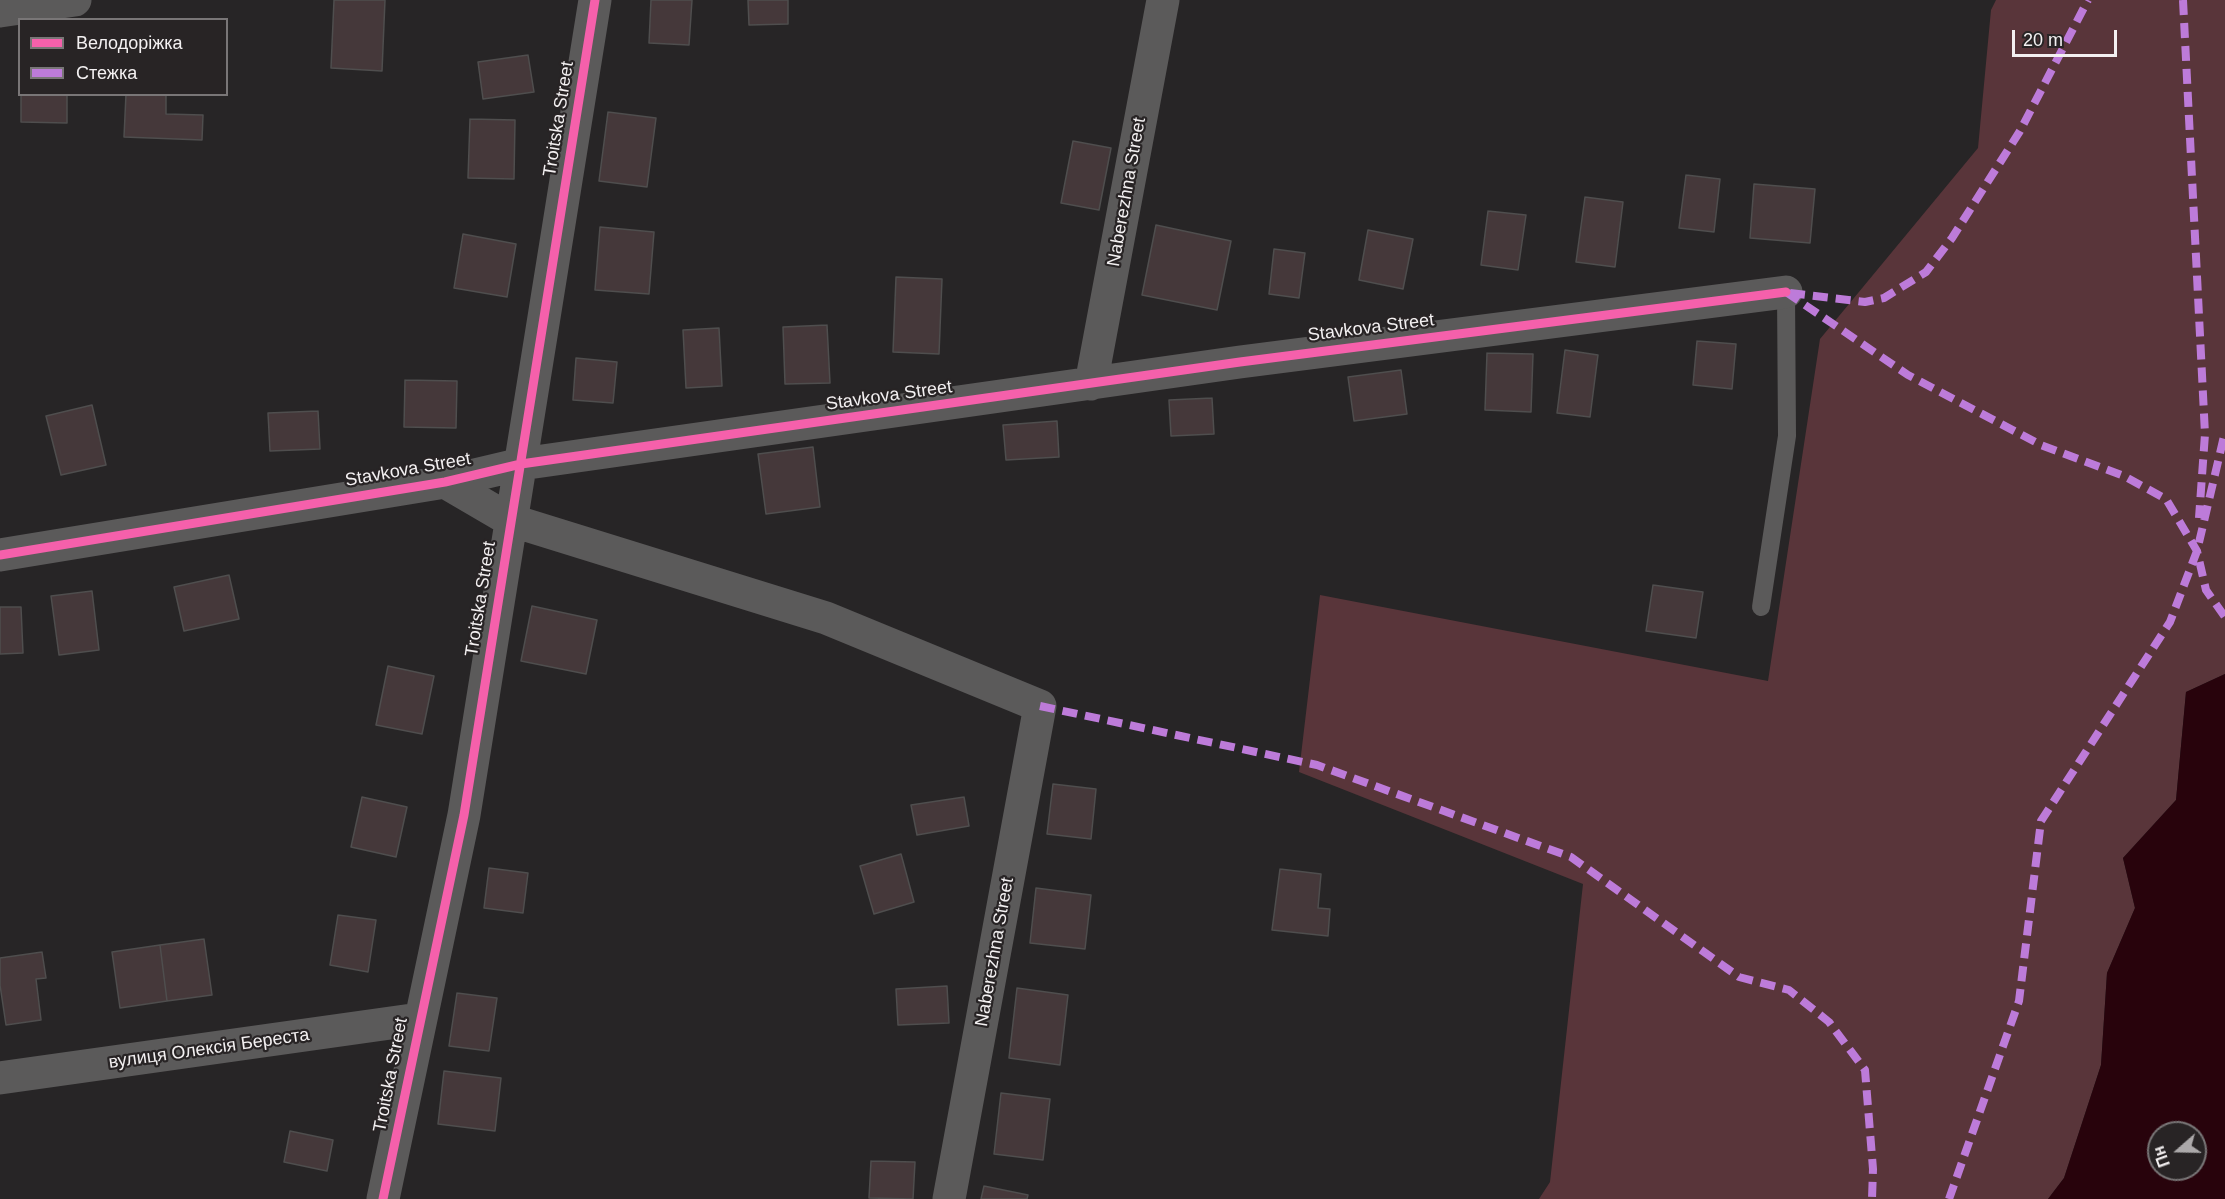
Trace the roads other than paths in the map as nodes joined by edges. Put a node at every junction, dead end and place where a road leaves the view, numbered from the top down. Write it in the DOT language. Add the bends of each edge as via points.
graph roads {
  1 [pos="75,0"];
  2 [pos="595,0"];
  3 [pos="1162,0"];
  4 [pos="0,11"];
  5 [pos="1786,292"];
  6 [pos="1091,384"];
  7 [pos="521,464"];
  8 [pos="445,482"];
  9 [pos="510,520"];
  10 [pos="0,555"];
  11 [pos="1761,607"];
  12 [pos="419,1019"];
  13 [pos="0,1078"];
  14 [pos="383,1199"];
  15 [pos="949,1199"];
  1 -- 4 [label="street"];
  2 -- 7 [label="street, Troitska Street"];
  3 -- 6 [label="street, Naberezhna Street"];
  5 -- 6 [label="street, Stavkova Street"];
  5 -- 11 [label="lane" via="1787,436"];
  6 -- 7 [label="street, Stavkova Street"];
  7 -- 8 [label="street, Stavkova Street"];
  7 -- 9 [label="street, Troitska Street"];
  8 -- 9 [label="street"];
  8 -- 10 [label="street, Stavkova Street"];
  9 -- 12 [label="street, Troitska Street" via="464,815"];
  9 -- 15 [label="street, Naberezhna Street" via="826,618 1040,706"];
  12 -- 13 [label="street, вулиця Олексія Береста"];
  12 -- 14 [label="street, Troitska Street"];
}
